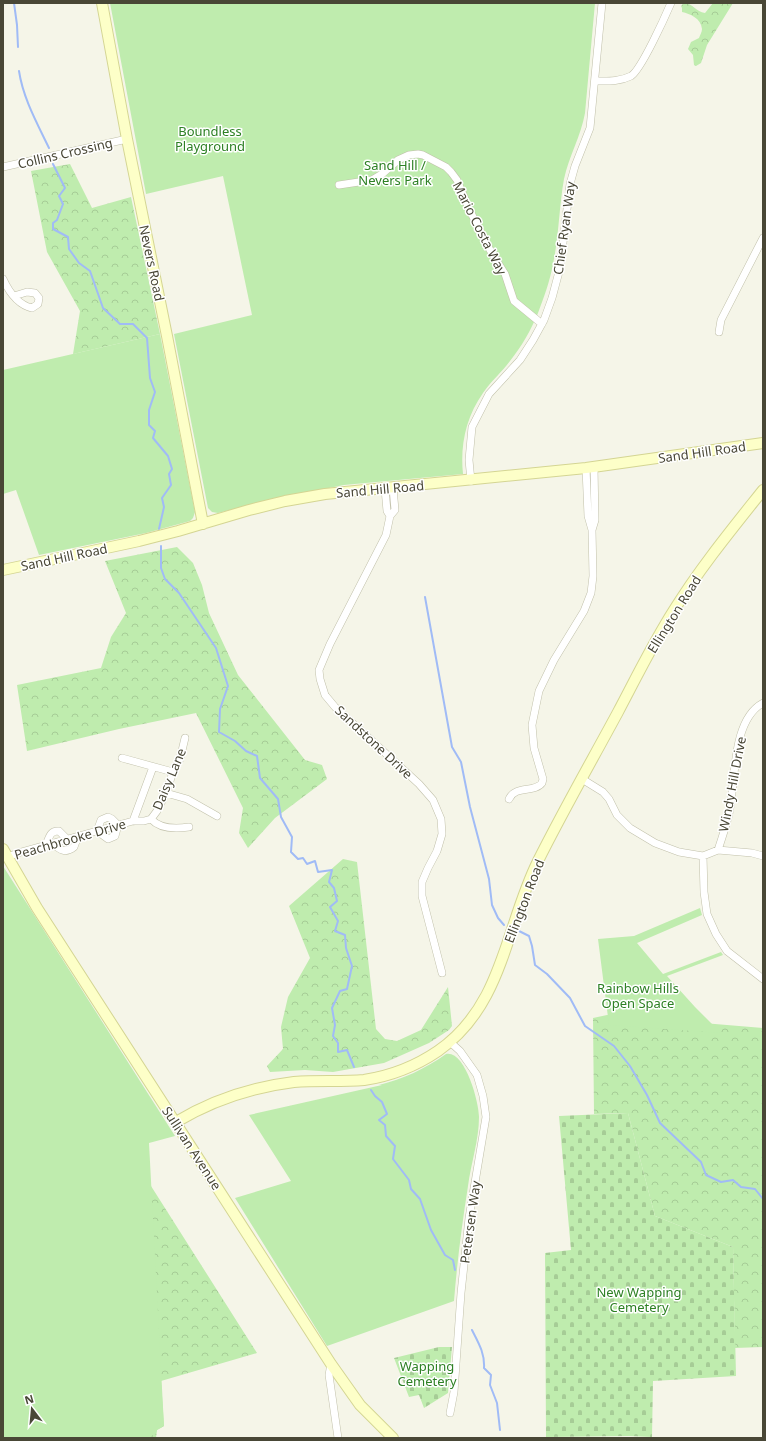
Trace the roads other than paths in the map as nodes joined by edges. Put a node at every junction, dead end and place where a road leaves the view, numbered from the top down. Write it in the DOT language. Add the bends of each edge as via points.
graph roads {
  1 [pos="102,3"];
  2 [pos="602,3"];
  3 [pos="671,3"];
  4 [pos="595,81"];
  5 [pos="127,139"];
  6 [pos="3,167"];
  7 [pos="339,185"];
  8 [pos="763,238"];
  9 [pos="3,279"];
  10 [pos="14,296"];
  11 [pos="542,324"];
  12 [pos="719,332"];
  13 [pos="763,443"];
  14 [pos="590,468"];
  15 [pos="471,481"];
  16 [pos="389,488"];
  17 [pos="763,490"];
  18 [pos="203,524"];
  19 [pos="3,570"];
  20 [pos="763,702"];
  21 [pos="185,738"];
  22 [pos="122,758"];
  23 [pos="153,767"];
  24 [pos="173,772"];
  25 [pos="582,779"];
  26 [pos="166,793"];
  27 [pos="509,799"];
  28 [pos="217,816"];
  29 [pos="151,820"];
  30 [pos="133,822"];
  31 [pos="118,825"];
  32 [pos="188,827"];
  33 [pos="97,831"];
  34 [pos="78,836"];
  35 [pos="67,839"];
  36 [pos="49,844"];
  37 [pos="718,850"];
  38 [pos="5,853"];
  39 [pos="703,856"];
  40 [pos="763,856"];
  41 [pos="442,972"];
  42 [pos="763,979"];
  43 [pos="450,1042"];
  44 [pos="176,1122"];
  45 [pos="331,1364"];
  46 [pos="450,1413"];
  47 [pos="338,1438"];
  48 [pos="392,1438"];
  1 -- 5 [label="main road, Nevers Road"];
  2 -- 4 [label="street, Chief Ryan Way"];
  3 -- 4 [label="street" via="641,64 632,75 617,81"];
  4 -- 11 [label="street, Chief Ryan Way" via="590,128 570,184 560,268"];
  5 -- 6 [label="street, Collins Crossing"];
  5 -- 18 [label="main road, Nevers Road"];
  7 -- 11 [label="street, Mario Costa Way" via="372,180 398,160 409,155 424,155 446,167 457,180 469,209 505,274 514,301"];
  8 -- 12 [label="street" via="721,320"];
  9 -- 10 [label="street"];
  11 -- 15 [label="street, Chief Ryan Way" via="520,360 489,394 472,427 469,460"];
  13 -- 14 [label="main road, Sand Hill Road"];
  14 -- 15 [label="main road, Sand Hill Road"];
  14 -- 27 [label="street" via="588,516 592,530 591,593 584,611 554,660 539,691 532,725 542,783 538,787 516,792"];
  15 -- 16 [label="main road, Sand Hill Road"];
  16 -- 18 [label="main road, Sand Hill Road" via="285,501"];
  16 -- 41 [label="street, Sandstone Drive" via="387,511 390,516 386,535 330,644 320,670 320,680 325,695 336,707 433,800 441,819 442,834 422,882 422,896"];
  17 -- 25 [label="main road, Ellington Road" via="672,612"];
  18 -- 19 [label="main road, Sand Hill Road" via="139,541"];
  20 -- 37 [label="street, Windy Hill Drive" via="746,718 739,738 729,814"];
  21 -- 24 [label="street, Daisy Lane" via="180,759"];
  22 -- 23 [label="street"];
  23 -- 24 [label="street"];
  23 -- 30 [label="street, Peachbrooke Drive"];
  24 -- 26 [label="street, Daisy Lane"];
  25 -- 39 [label="street" via="603,792 617,815 630,828 679,852"];
  25 -- 43 [label="main road, Ellington Road" via="529,881 500,968 487,995 475,1016"];
  26 -- 28 [label="street" via="187,799"];
  26 -- 29 [label="street, Daisy Lane"];
  29 -- 30 [label="street, Peachbrooke Drive"];
  29 -- 32 [label="street" via="166,827"];
  30 -- 31 [label="street, Peachbrooke Drive"];
  31 -- 33 [label="street, Peachbrooke Drive"];
  31 -- 33 [label="street" via="110,818 106,818 101,820"];
  31 -- 33 [label="street" via="116,834 110,839"];
  33 -- 34 [label="street, Peachbrooke Drive"];
  34 -- 35 [label="street, Peachbrooke Drive"];
  34 -- 36 [label="street" via="74,847 68,851"];
  35 -- 36 [label="street, Peachbrooke Drive"];
  35 -- 36 [label="street" via="59,831 54,831 50,834"];
  36 -- 38 [label="street, Peachbrooke Drive" via="17,853"];
  37 -- 39 [label="street"];
  37 -- 40 [label="street"];
  38 -- 44 [label="main road, Sullivan Avenue" via="37,908"];
  39 -- 42 [label="street" via="707,914 716,934 728,951"];
  43 -- 44 [label="main road, Ellington Road" via="428,1058 398,1072 363,1080 296,1082 254,1089 211,1104"];
  43 -- 46 [label="street, Petersen Way" via="460,1051 477,1075 484,1096 486,1117 469,1218"];
  44 -- 45 [label="main road, Sullivan Avenue"];
  45 -- 47 [label="street" via="329,1375"];
  45 -- 48 [label="main road, Sullivan Avenue" via="360,1405"];
}
